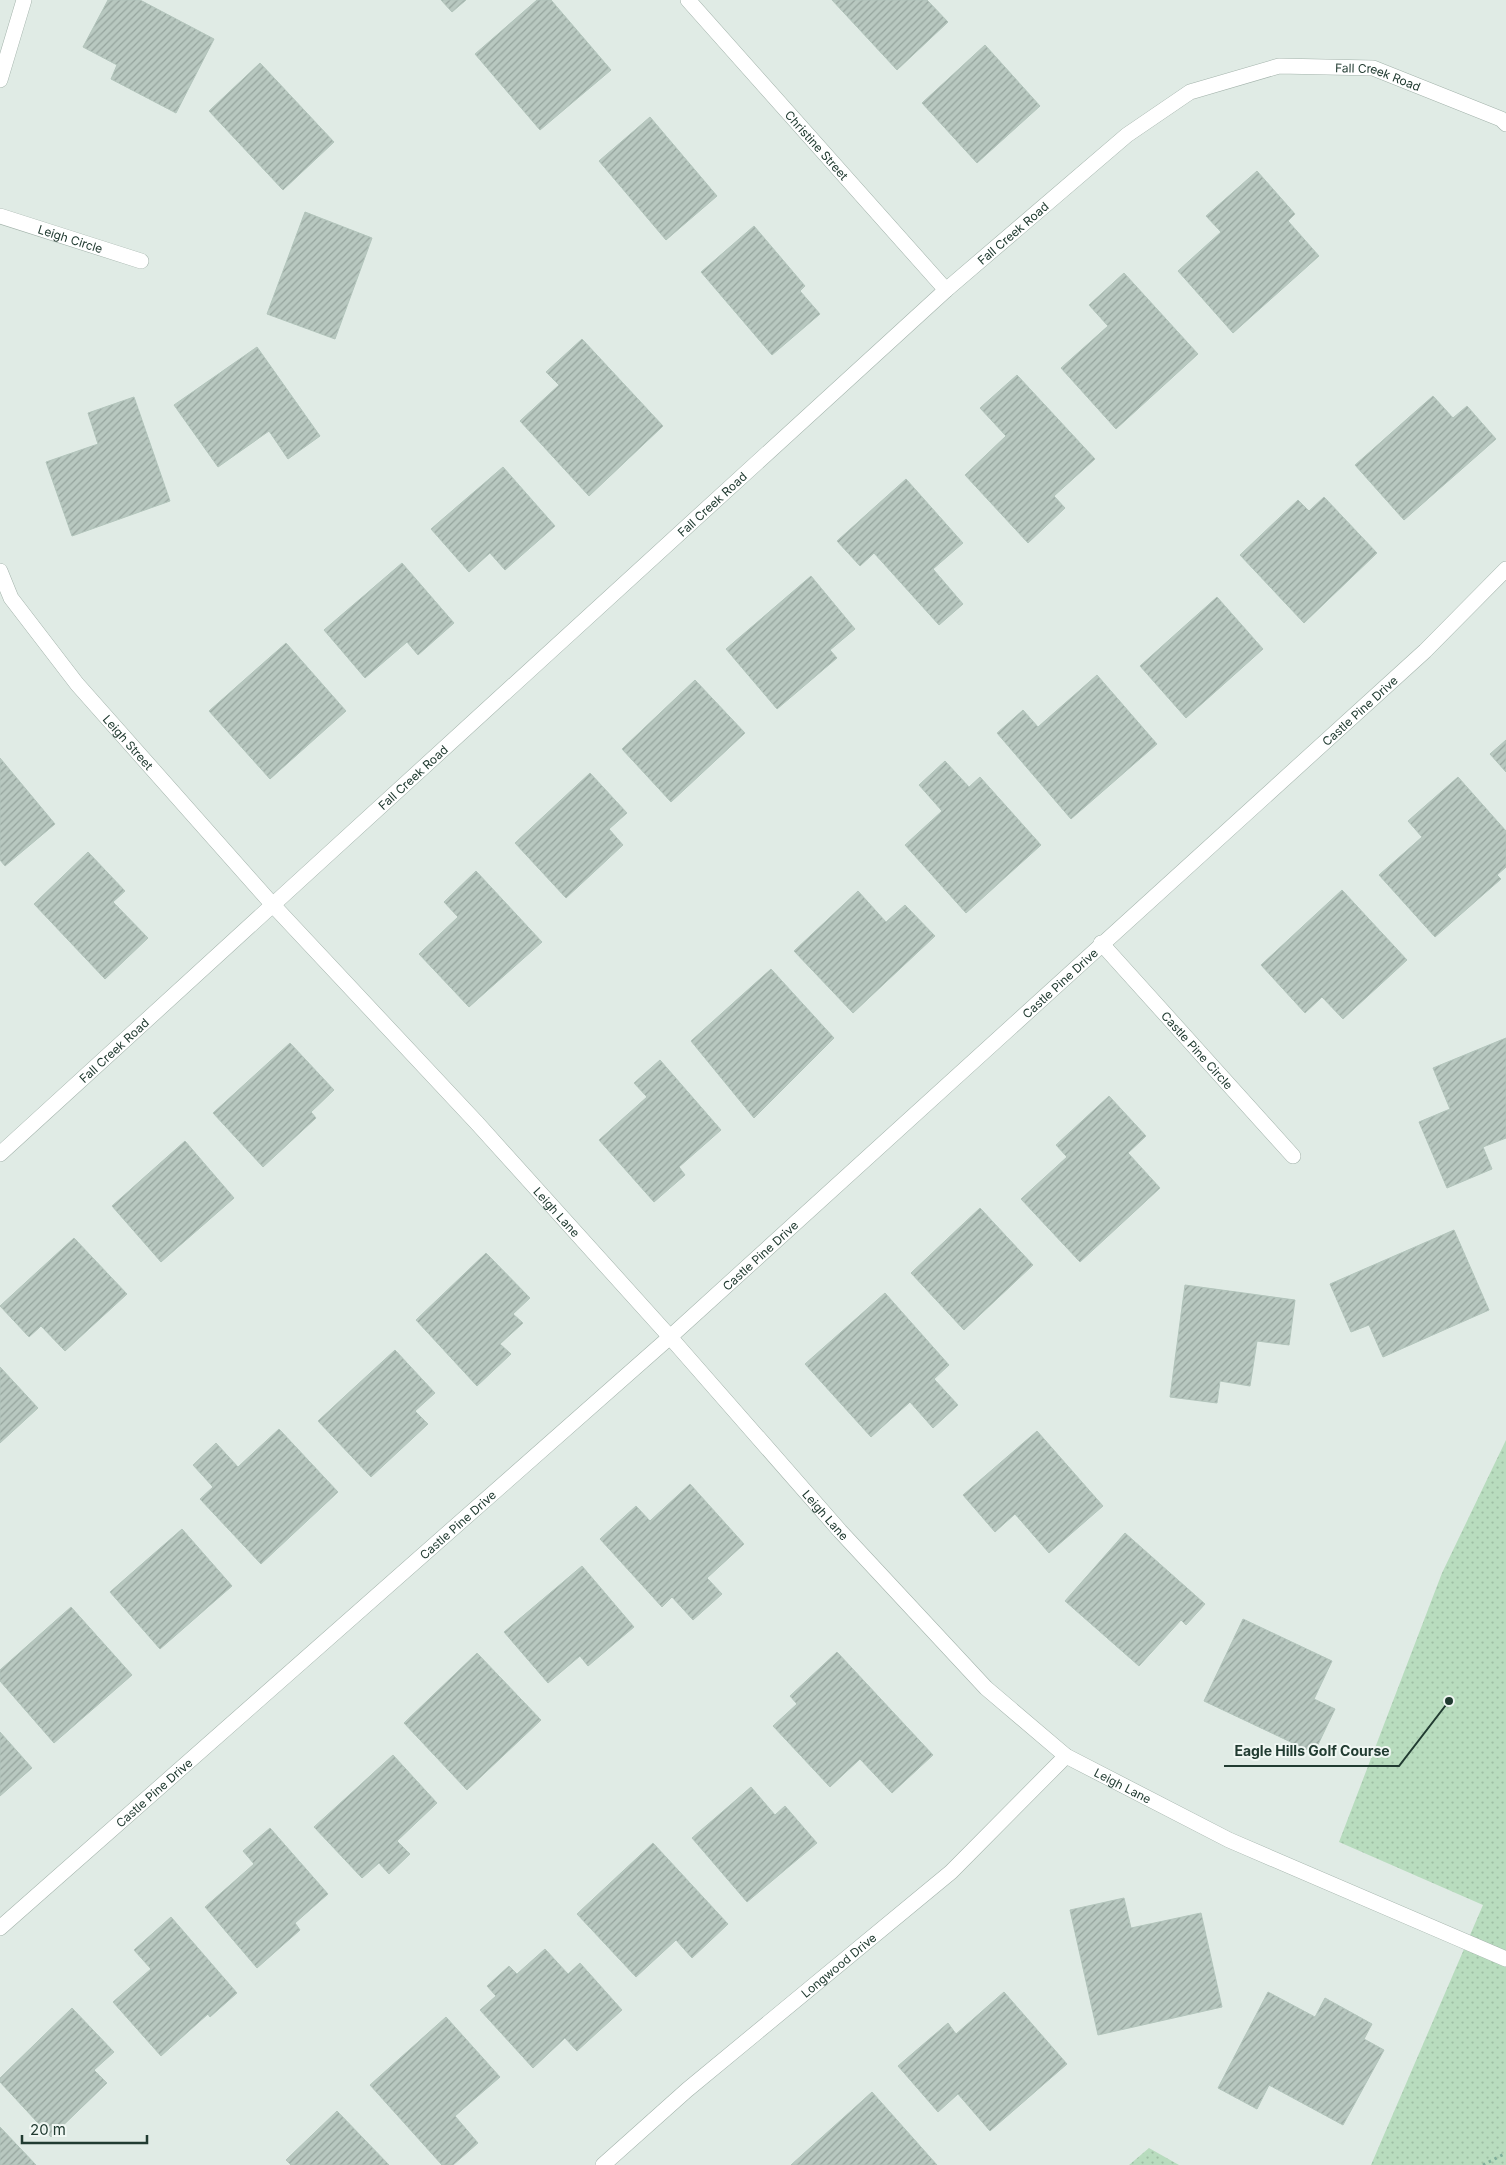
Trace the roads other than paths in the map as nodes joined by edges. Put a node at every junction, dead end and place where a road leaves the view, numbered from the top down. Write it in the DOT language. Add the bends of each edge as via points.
graph roads {
  1 [pos="24,0"];
  2 [pos="688,0"];
  3 [pos="0,80"];
  4 [pos="1504,119"];
  5 [pos="0,216"];
  6 [pos="141,261"];
  7 [pos="946,290"];
  8 [pos="1506,568"];
  9 [pos="0,571"];
  10 [pos="272,904"];
  11 [pos="1100,943"];
  12 [pos="0,1154"];
  13 [pos="1293,1156"];
  14 [pos="670,1336"];
  15 [pos="1066,1756"];
  16 [pos="0,1928"];
  17 [pos="1506,1959"];
  18 [pos="603,2165"];
  1 -- 3 [label="street"];
  2 -- 7 [label="street, Christine Street"];
  4 -- 7 [label="street, Fall Creek Road" via="1373,68 1279,66 1190,92 1127,134"];
  5 -- 6 [label="street, Leigh Circle"];
  7 -- 10 [label="street, Fall Creek Road"];
  8 -- 11 [label="street, Castle Pine Drive" via="1425,651"];
  9 -- 10 [label="street, Leigh Street" via="11,598 77,684"];
  10 -- 12 [label="street, Fall Creek Road"];
  10 -- 14 [label="street, Leigh Lane"];
  11 -- 13 [label="street, Castle Pine Circle"];
  11 -- 14 [label="street, Castle Pine Drive"];
  14 -- 15 [label="street, Leigh Lane" via="840,1531 986,1688"];
  14 -- 16 [label="street, Castle Pine Drive"];
  15 -- 17 [label="street, Leigh Lane" via="1229,1840"];
  15 -- 18 [label="street, Longwood Drive" via="951,1872 687,2090"];
}
